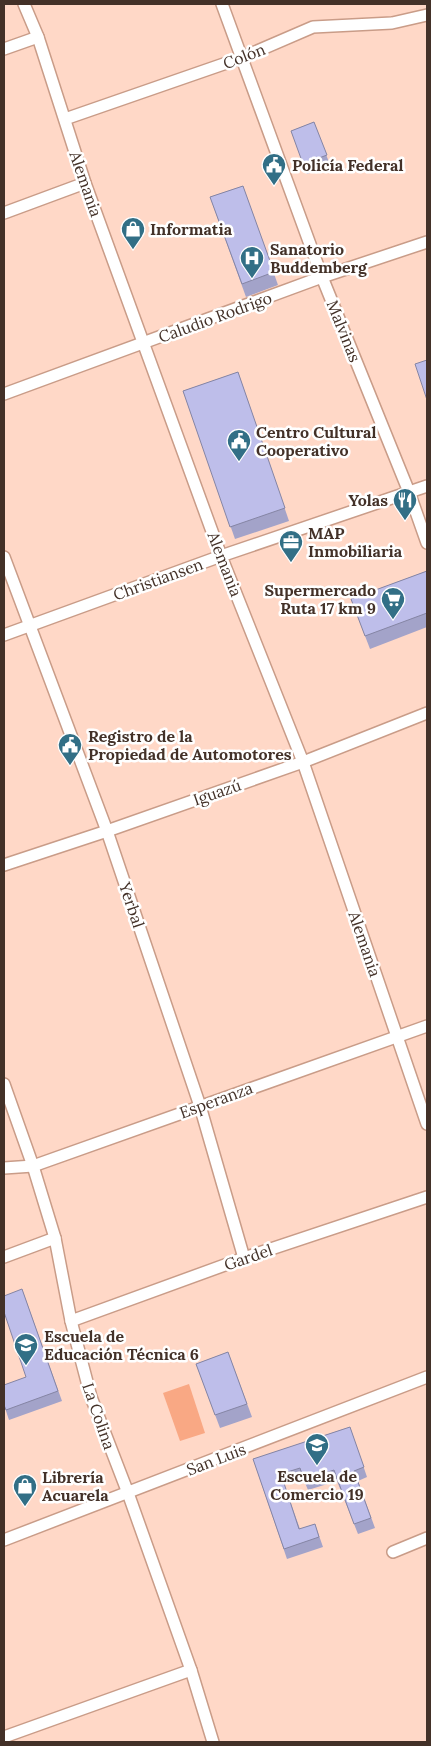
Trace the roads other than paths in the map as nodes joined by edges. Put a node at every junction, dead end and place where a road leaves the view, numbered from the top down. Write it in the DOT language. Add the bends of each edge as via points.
graph roads {
  1 [pos="24,4"];
  2 [pos="222,4"];
  3 [pos="427,15"];
  4 [pos="38,36"];
  5 [pos="4,49"];
  6 [pos="241,58"];
  7 [pos="65,119"];
  8 [pos="85,183"];
  9 [pos="4,213"];
  10 [pos="427,242"];
  11 [pos="322,278"];
  12 [pos="144,344"];
  13 [pos="4,394"];
  14 [pos="427,486"];
  15 [pos="409,492"];
  16 [pos="427,544"];
  17 [pos="222,556"];
  18 [pos="4,558"];
  19 [pos="29,626"];
  20 [pos="4,635"];
  21 [pos="427,712"];
  22 [pos="303,762"];
  23 [pos="107,831"];
  24 [pos="4,865"];
  25 [pos="427,1026"];
  26 [pos="397,1037"];
  27 [pos="4,1084"];
  28 [pos="200,1106"];
  29 [pos="427,1124"];
  30 [pos="33,1166"];
  31 [pos="4,1168"];
  32 [pos="427,1197"];
  33 [pos="55,1238"];
  34 [pos="4,1257"];
  35 [pos="244,1258"];
  36 [pos="71,1321"];
  37 [pos="427,1377"];
  38 [pos="128,1493"];
  39 [pos="427,1538"];
  40 [pos="4,1540"];
  41 [pos="394,1552"];
  42 [pos="191,1670"];
  43 [pos="4,1738"];
  44 [pos="213,1742"];
  1 -- 4 [label="street, Alemania"];
  2 -- 6 [label="street, Malvinas"];
  3 -- 6 [label="street, Colón" via="392,23 313,27"];
  4 -- 5 [label="street"];
  4 -- 7 [label="street, Alemania"];
  6 -- 7 [label="street, Colón"];
  6 -- 11 [label="street, Malvinas"];
  7 -- 8 [label="street, Alemania"];
  8 -- 9 [label="street"];
  8 -- 12 [label="street, Alemania"];
  10 -- 11 [label="street, Caludio Rodrigo"];
  11 -- 12 [label="street, Caludio Rodrigo"];
  11 -- 15 [label="street, Malvinas"];
  12 -- 13 [label="street, Caludio Rodrigo"];
  12 -- 17 [label="street, Alemania"];
  14 -- 15 [label="street, Christiansen"];
  15 -- 16 [label="street, Malvinas"];
  15 -- 17 [label="street, Christiansen"];
  17 -- 19 [label="street, Christiansen"];
  17 -- 22 [label="street, Alemania"];
  18 -- 19 [label="street, Yerbal"];
  19 -- 20 [label="street, Christiansen"];
  19 -- 23 [label="street, Yerbal"];
  21 -- 22 [label="street, Iguazú"];
  22 -- 23 [label="street, Iguazú"];
  22 -- 26 [label="street, Alemania"];
  23 -- 24 [label="street, Iguazú"];
  23 -- 28 [label="street, Yerbal"];
  25 -- 26 [label="street, Esperanza"];
  26 -- 28 [label="street, Esperanza"];
  26 -- 29 [label="street, Alemania"];
  27 -- 30 [label="street, La Colina"];
  28 -- 30 [label="street, Esperanza"];
  28 -- 35 [label="street, Yerbal"];
  30 -- 31 [label="street, Esperanza"];
  30 -- 33 [label="street, La Colina"];
  32 -- 35 [label="street, Gardel"];
  33 -- 34 [label="street"];
  33 -- 36 [label="street, La Colina"];
  35 -- 36 [label="street, Gardel"];
  36 -- 38 [label="street, La Colina" via="91,1398"];
  37 -- 38 [label="street, San Luis"];
  38 -- 40 [label="street, San Luis"];
  38 -- 42 [label="street, La Colina"];
  39 -- 41 [label="street"];
  42 -- 43 [label="street"];
  42 -- 44 [label="street, La Colina"];
}
